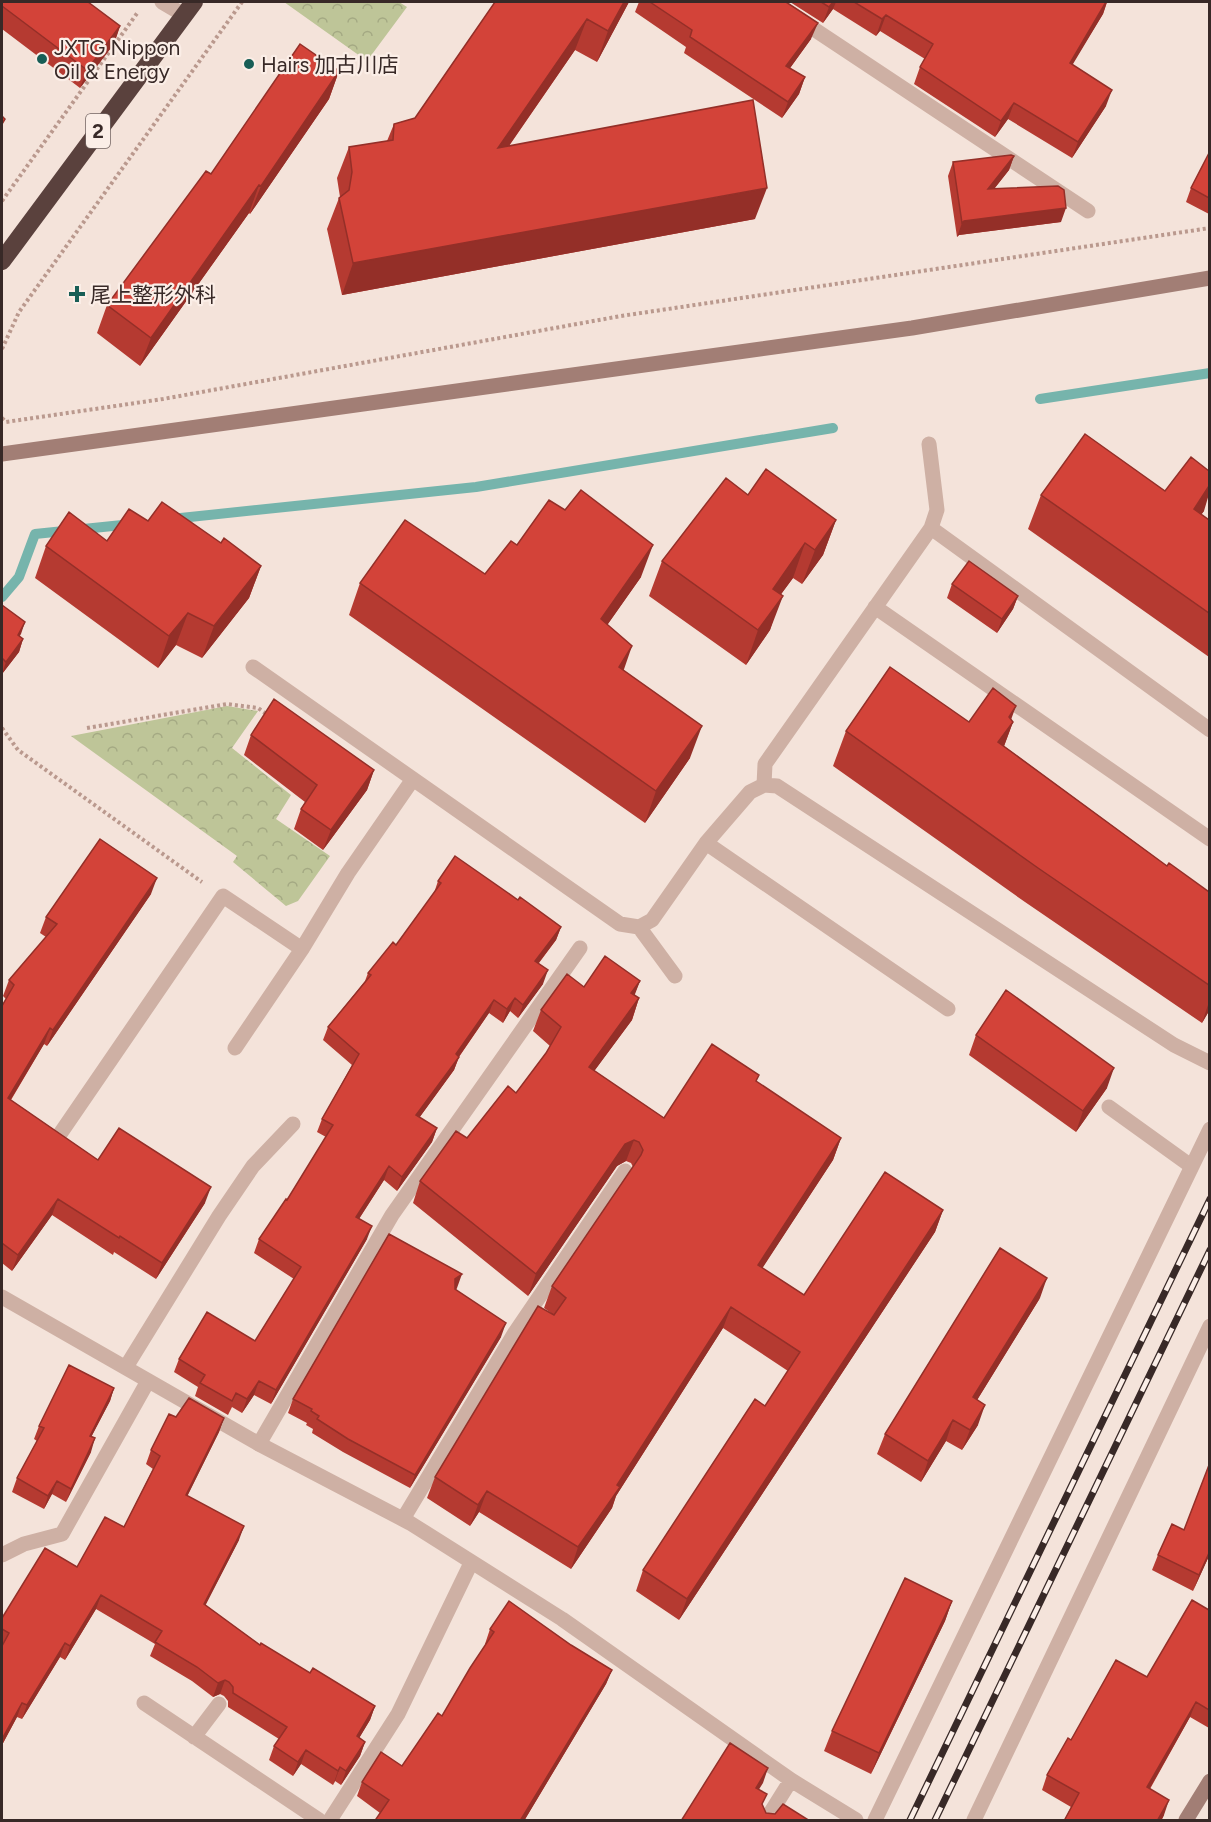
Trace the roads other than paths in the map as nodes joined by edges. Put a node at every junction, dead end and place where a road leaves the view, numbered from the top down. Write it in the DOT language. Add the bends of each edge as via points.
graph roads {
  1 [pos="162,2"];
  2 [pos="773,2"];
  3 [pos="189,8"];
  4 [pos="1088,211"];
  5 [pos="2,261"];
  6 [pos="1209,278"];
  7 [pos="929,444"];
  8 [pos="2,454"];
  9 [pos="931,528"];
  10 [pos="875,607"];
  11 [pos="253,666"];
  12 [pos="1209,730"];
  13 [pos="413,779"];
  14 [pos="764,785"];
  15 [pos="1209,839"];
  16 [pos="706,843"];
  17 [pos="639,927"];
  18 [pos="580,948"];
  19 [pos="302,949"];
  20 [pos="675,976"];
  21 [pos="948,1009"];
  22 [pos="235,1048"];
  23 [pos="1209,1063"];
  24 [pos="1109,1107"];
  25 [pos="293,1124"];
  26 [pos="1209,1129"];
  27 [pos="60,1134"];
  28 [pos="1191,1166"];
  29 [pos="625,1171"];
  30 [pos="2,1297"];
  31 [pos="1209,1326"];
  32 [pos="126,1367"];
  33 [pos="148,1380"];
  34 [pos="259,1444"];
  35 [pos="403,1519"];
  36 [pos="2,1555"];
  37 [pos="471,1563"];
  38 [pos="144,1703"];
  39 [pos="219,1704"];
  40 [pos="194,1737"];
  41 [pos="791,1780"];
  42 [pos="1209,1781"];
  43 [pos="319,1821"];
  44 [pos="330,1821"];
  45 [pos="766,1821"];
  46 [pos="856,1821"];
  47 [pos="875,1821"];
  48 [pos="974,1821"];
  49 [pos="1186,1821"];
  1 -- 3 [label="street"];
  2 -- 4 [label="street"];
  3 -- 5 [label="highway, 2"];
  6 -- 8 [label="street" via="912,328"];
  7 -- 9 [label="street" via="937,510"];
  9 -- 10 [label="street"];
  9 -- 12 [label="street"];
  10 -- 14 [label="street" via="765,764"];
  10 -- 15 [label="street"];
  11 -- 13 [label="street"];
  13 -- 17 [label="street" via="620,924"];
  13 -- 19 [label="street" via="348,873"];
  14 -- 16 [label="street" via="750,792"];
  14 -- 23 [label="street" via="777,786 1174,1045"];
  16 -- 17 [label="street" via="652,920"];
  16 -- 21 [label="street"];
  17 -- 20 [label="street"];
  18 -- 34 [label="street" via="392,1215"];
  19 -- 22 [label="street"];
  19 -- 27 [label="street" via="223,896"];
  24 -- 28 [label="street"];
  25 -- 32 [label="street" via="253,1166"];
  26 -- 28 [label="street"];
  28 -- 47 [label="street"];
  29 -- 35 [label="street" via="509,1331"];
  30 -- 32 [label="street"];
  31 -- 48 [label="street"];
  32 -- 33 [label="street"];
  33 -- 34 [label="street"];
  33 -- 36 [label="street" via="62,1534 24,1544"];
  34 -- 35 [label="street"];
  35 -- 37 [label="street"];
  37 -- 41 [label="street" via="562,1619"];
  37 -- 44 [label="street" via="398,1714"];
  38 -- 40 [label="street"];
  39 -- 40 [label="street"];
  40 -- 43 [label="street"];
  41 -- 45 [label="street"];
  41 -- 46 [label="street"];
  42 -- 49 [label="street"];
}
